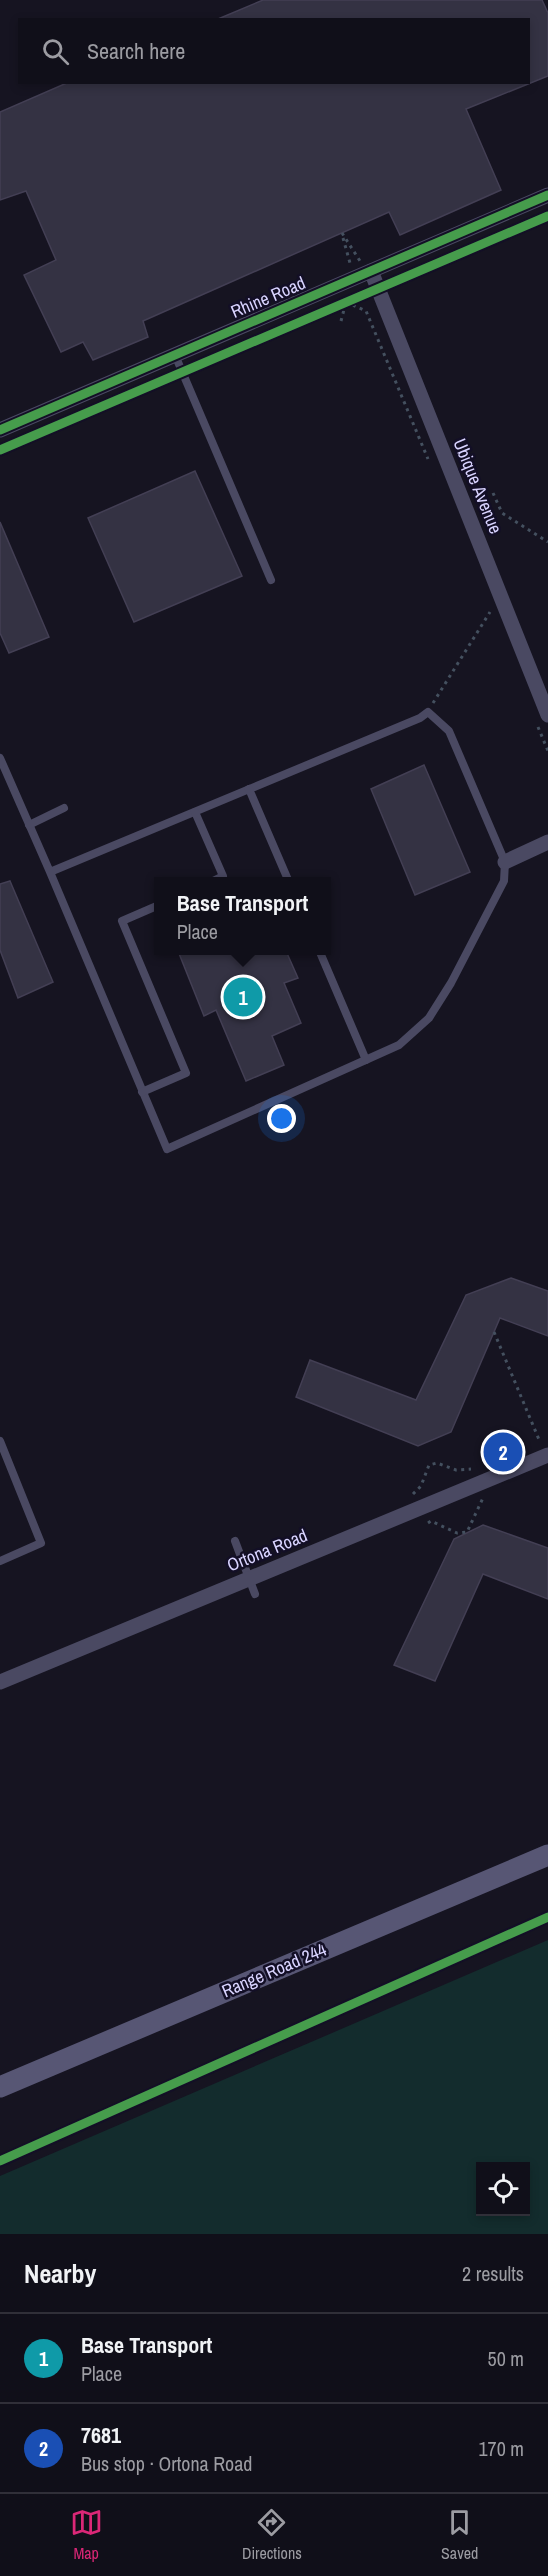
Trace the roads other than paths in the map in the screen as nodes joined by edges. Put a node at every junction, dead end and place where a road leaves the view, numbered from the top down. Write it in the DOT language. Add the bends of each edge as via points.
graph roads {
  1 [pos="548,195"];
  2 [pos="371,271"];
  3 [pos="175,355"];
  4 [pos="0,430"];
  5 [pos="271,580"];
  6 [pos="548,715"];
  7 [pos="0,758"];
  8 [pos="249,789"];
  9 [pos="64,808"];
  10 [pos="195,812"];
  11 [pos="29,825"];
  12 [pos="548,842"];
  13 [pos="505,862"];
  14 [pos="50,872"];
  15 [pos="222,877"];
  16 [pos="287,877"];
  17 [pos="154,907"];
  18 [pos="321,955"];
  19 [pos="366,1060"];
  20 [pos="142,1092"];
  21 [pos="0,1441"];
  22 [pos="548,1455"];
  23 [pos="235,1540"];
  24 [pos="0,1561"];
  25 [pos="251,1578"];
  26 [pos="255,1594"];
  27 [pos="0,1682"];
  28 [pos="548,1855"];
  29 [pos="20,2078"];
  30 [pos="0,2087"];
  31 [pos="0,2098"];
  1 -- 2 [label="street, Rhine Road"];
  2 -- 3 [label="street, Rhine Road"];
  2 -- 6 [label="street, Ubique Avenue"];
  3 -- 4 [label="street, Rhine Road"];
  3 -- 5 [label="lane"];
  7 -- 11 [label="lane"];
  8 -- 10 [label="lane"];
  8 -- 13 [label="lane" via="428,712 449,731"];
  8 -- 16 [label="lane"];
  9 -- 11 [label="lane"];
  10 -- 14 [label="lane"];
  10 -- 15 [label="lane"];
  11 -- 14 [label="lane"];
  12 -- 13 [label="street"];
  13 -- 19 [label="lane" via="504,881 429,1018 399,1044"];
  14 -- 20 [label="lane"];
  17 -- 20 [label="lane" via="122,921 186,1073"];
  18 -- 19 [label="lane"];
  19 -- 20 [label="lane" via="167,1149"];
  21 -- 24 [label="lane" via="41,1543"];
  22 -- 25 [label="street, Ortona Road"];
  23 -- 25 [label="lane"];
  25 -- 26 [label="lane"];
  25 -- 27 [label="street, Ortona Road"];
  28 -- 29 [label="street, Range Road 244"];
  29 -- 30 [label="street, Range Road 244"];
  29 -- 31 [label="street"];
}
